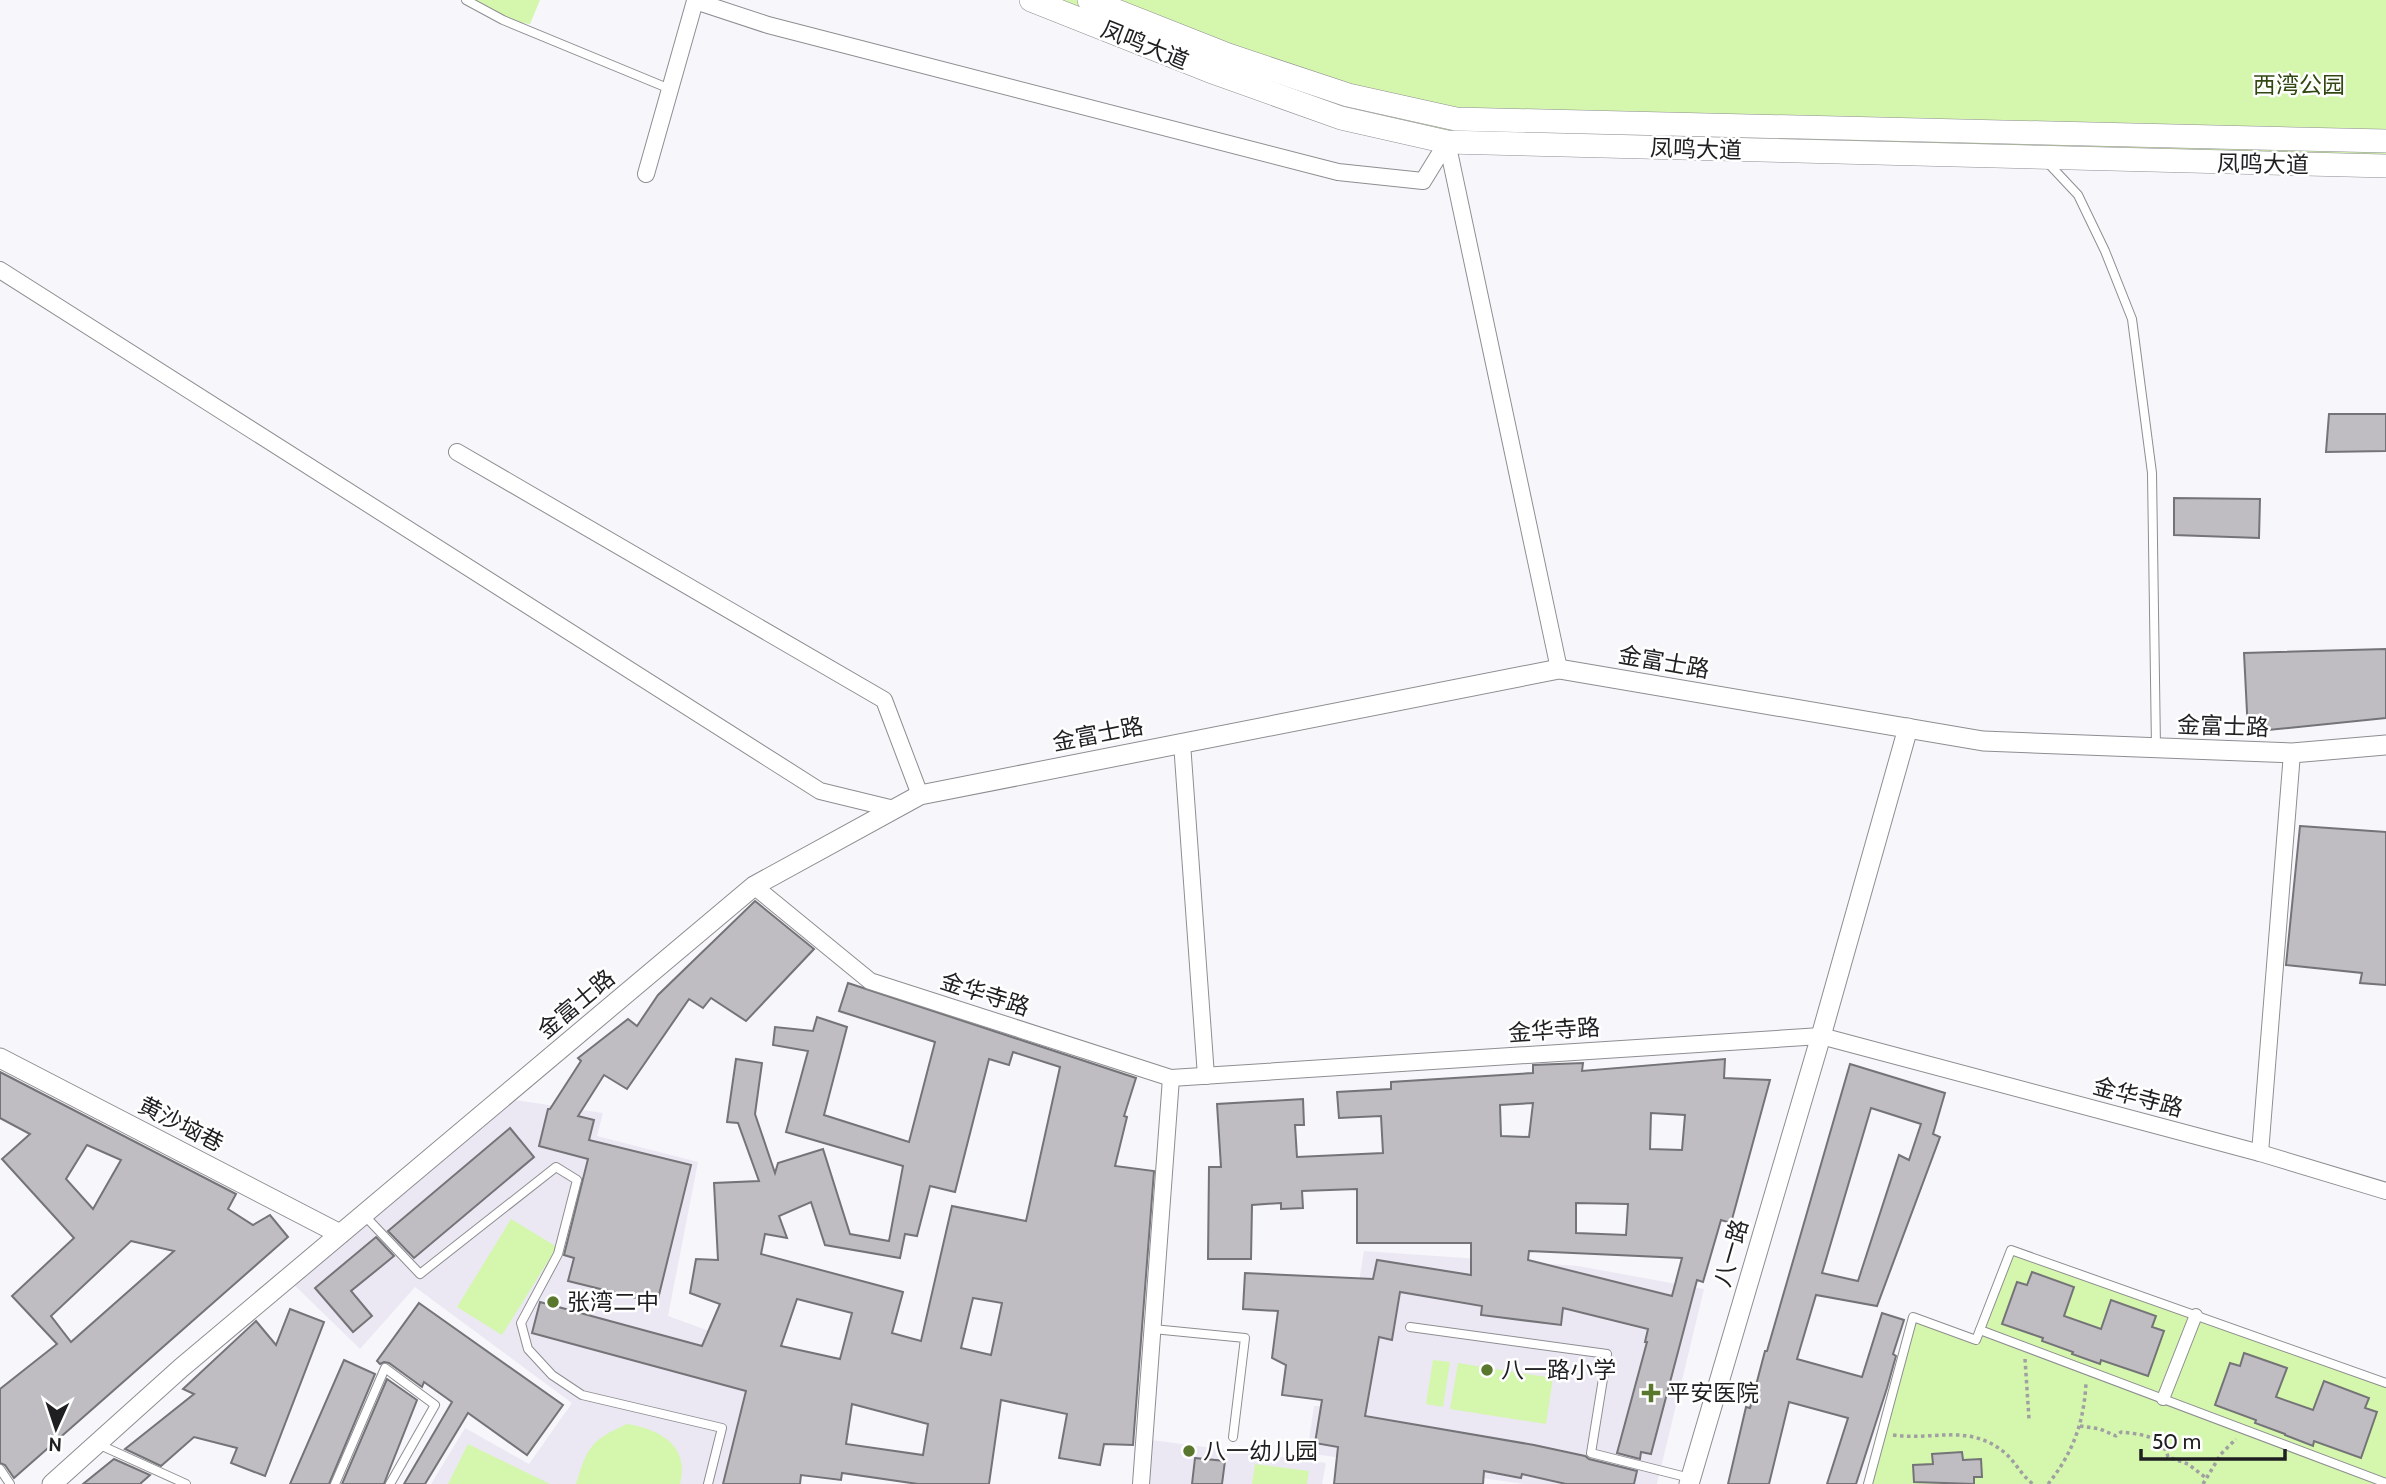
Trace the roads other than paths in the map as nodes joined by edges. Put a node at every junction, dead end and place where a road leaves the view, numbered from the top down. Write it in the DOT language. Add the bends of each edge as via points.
graph roads {
  1 [pos="466,0"];
  2 [pos="1031,0"];
  3 [pos="1089,0"];
  4 [pos="670,89"];
  5 [pos="2386,141"];
  6 [pos="1447,142"];
  7 [pos="2044,158"];
  8 [pos="2386,166"];
  9 [pos="646,174"];
  10 [pos="0,270"];
  11 [pos="457,452"];
  12 [pos="1559,669"];
  13 [pos="1908,728"];
  14 [pos="1182,743"];
  15 [pos="2386,745"];
  16 [pos="2157,748"];
  17 [pos="2292,753"];
  18 [pos="920,795"];
  19 [pos="894,809"];
  20 [pos="754,886"];
  21 [pos="1821,1036"];
  22 [pos="0,1058"];
  23 [pos="1206,1076"];
  24 [pos="1171,1078"];
  25 [pos="2260,1153"];
  26 [pos="2386,1191"];
  27 [pos="363,1214"];
  28 [pos="340,1234"];
  29 [pos="2196,1315"];
  30 [pos="1410,1327"];
  31 [pos="1153,1329"];
  32 [pos="1980,1330"];
  33 [pos="2386,1383"];
  34 [pos="2163,1399"];
  35 [pos="1233,1437"];
  36 [pos="97,1443"];
  37 [pos="0,1469"];
  38 [pos="1690,1481"];
  39 [pos="2386,1483"];
  40 [pos="10,1484"];
  41 [pos="52,1484"];
  42 [pos="186,1484"];
  43 [pos="335,1484"];
  44 [pos="390,1484"];
  45 [pos="708,1484"];
  46 [pos="1141,1484"];
  47 [pos="1868,1484"];
  1 -- 4 [label="lane" via="503,20"];
  2 -- 6 [label="main road, 凤鸣大道" via="1215,74 1341,118"];
  3 -- 5 [label="main road, 凤鸣大道" via="1228,55 1348,95 1456,118"];
  4 -- 6 [label="street" via="695,1 768,25 1338,172 1423,181"];
  4 -- 9 [label="street"];
  6 -- 7 [label="main road, 凤鸣大道"];
  6 -- 12 [label="street"];
  7 -- 8 [label="main road, 凤鸣大道"];
  7 -- 16 [label="lane" via="2078,195 2132,319 2152,473"];
  10 -- 19 [label="street" via="820,791"];
  11 -- 18 [label="street" via="884,700"];
  12 -- 13 [label="street, 金富士路"];
  12 -- 14 [label="street, 金富士路"];
  13 -- 16 [label="street, 金富士路" via="1983,741"];
  13 -- 21 [label="street, 八一路"];
  14 -- 18 [label="street, 金富士路"];
  14 -- 23 [label="street"];
  15 -- 17 [label="street, 金富士路"];
  16 -- 17 [label="street, 金富士路"];
  17 -- 25 [label="street"];
  18 -- 19 [label="street, 金富士路"];
  19 -- 20 [label="street, 金富士路"];
  20 -- 24 [label="street, 金华寺路" via="870,981"];
  20 -- 27 [label="street, 金富士路"];
  21 -- 23 [label="street, 金华寺路"];
  21 -- 25 [label="street, 金华寺路"];
  21 -- 38 [label="street, 八一路"];
  22 -- 28 [label="street, 黄沙垴巷"];
  23 -- 24 [label="street, 金华寺路"];
  24 -- 31 [label="street"];
  25 -- 26 [label="street, 金华寺路"];
  27 -- 28 [label="street, 金富士路"];
  27 -- 45 [label="lane" via="420,1274 556,1167 577,1180 558,1254 521,1323 528,1349 552,1375 582,1395 722,1428"];
  28 -- 36 [label="street, 金富士路"];
  29 -- 32 [label="lane" via="2011,1250"];
  29 -- 33 [label="lane"];
  29 -- 34 [label="street"];
  30 -- 38 [label="lane" via="1607,1354 1591,1453"];
  31 -- 35 [label="lane" via="1245,1338"];
  31 -- 46 [label="street"];
  32 -- 34 [label="lane"];
  32 -- 47 [label="lane" via="1976,1340 1913,1317"];
  34 -- 39 [label="lane"];
  36 -- 41 [label="street, 金富士路"];
  36 -- 42 [label="lane"];
  37 -- 40 [label="lane"];
  43 -- 44 [label="lane" via="385,1368 435,1405"];
}
